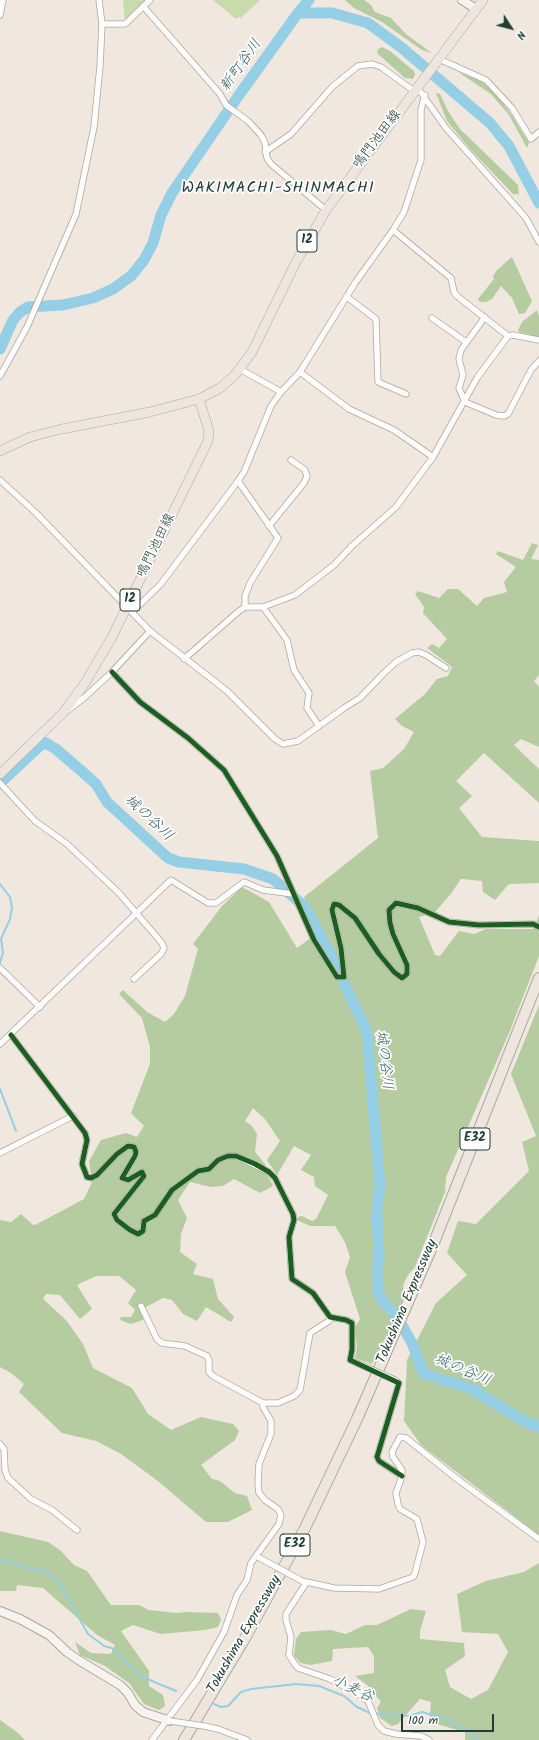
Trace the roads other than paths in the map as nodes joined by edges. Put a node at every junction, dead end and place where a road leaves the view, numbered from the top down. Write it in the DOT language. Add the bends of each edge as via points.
graph roads {
  1 [pos="3,0"];
  2 [pos="99,0"];
  3 [pos="150,0"];
  4 [pos="462,0"];
  5 [pos="483,0"];
  6 [pos="143,6"];
  7 [pos="476,9"];
  8 [pos="0,15"];
  9 [pos="102,24"];
  10 [pos="437,61"];
  11 [pos="417,87"];
  12 [pos="424,95"];
  13 [pos="539,132"];
  14 [pos="265,152"];
  15 [pos="326,210"];
  16 [pos="394,230"];
  17 [pos="539,242"];
  18 [pos="347,296"];
  19 [pos="485,317"];
  20 [pos="432,318"];
  21 [pos="508,336"];
  22 [pos="539,340"];
  23 [pos="466,342"];
  24 [pos="539,361"];
  25 [pos="240,370"];
  26 [pos="300,372"];
  27 [pos="0,376"];
  28 [pos="281,392"];
  29 [pos="406,394"];
  30 [pos="199,399"];
  31 [pos="465,402"];
  32 [pos="0,451"];
  33 [pos="433,457"];
  34 [pos="291,460"];
  35 [pos="0,480"];
  36 [pos="238,481"];
  37 [pos="269,526"];
  38 [pos="245,607"];
  39 [pos="263,607"];
  40 [pos="129,609"];
  41 [pos="150,631"];
  42 [pos="184,659"];
  43 [pos="446,668"];
  44 [pos="112,672"];
  45 [pos="64,713"];
  46 [pos="319,726"];
  47 [pos="0,774"];
  48 [pos="0,783"];
  49 [pos="293,894"];
  50 [pos="136,913"];
  51 [pos="539,926"];
  52 [pos="0,968"];
  53 [pos="539,978"];
  54 [pos="134,979"];
  55 [pos="40,1007"];
  56 [pos="11,1035"];
  57 [pos="0,1044"];
  58 [pos="73,1116"];
  59 [pos="0,1153"];
  60 [pos="141,1306"];
  61 [pos="330,1317"];
  62 [pos="263,1403"];
  63 [pos="0,1444"];
  64 [pos="402,1476"];
  65 [pos="77,1530"];
  66 [pos="539,1539"];
  67 [pos="256,1556"];
  68 [pos="304,1582"];
  69 [pos="0,1611"];
  70 [pos="168,1720"];
  71 [pos="152,1740"];
  72 [pos="184,1740"];
  73 [pos="247,1740"];
  74 [pos="429,1740"];
  1 -- 8 [label="street"];
  2 -- 9 [label="street"];
  3 -- 6 [label="street"];
  4 -- 7 [label="street"];
  5 -- 7 [label="main road, 鳴門池田線 / 12"];
  6 -- 9 [label="street" via="125,24"];
  6 -- 14 [label="street" via="220,94 226,105 248,121 261,135 265,143"];
  7 -- 10 [label="main road, 鳴門池田線 / 12"];
  9 -- 27 [label="street" via="94,127 76,214 16,350"];
  10 -- 11 [label="main road, 鳴門池田線 / 12"];
  10 -- 13 [label="street" via="486,80 512,108 531,139"];
  11 -- 12 [label="street"];
  11 -- 14 [label="street" via="381,67 372,64 358,66 334,86 291,134"];
  11 -- 15 [label="main road, 鳴門池田線 / 12"];
  12 -- 16 [label="street" via="421,110 421,160 404,212"];
  12 -- 17 [label="street" via="446,128 526,218"];
  14 -- 15 [label="street" via="271,164"];
  15 -- 25 [label="main road, 鳴門池田線 / 12" via="295,264 252,352"];
  16 -- 18 [label="street"];
  16 -- 19 [label="street" via="451,278 457,296"];
  18 -- 26 [label="street"];
  18 -- 29 [label="street" via="376,320 378,382"];
  19 -- 21 [label="street"];
  19 -- 23 [label="street"];
  20 -- 23 [label="street"];
  21 -- 22 [label="street"];
  21 -- 31 [label="street" via="477,378"];
  23 -- 31 [label="street" via="459,359 464,375 458,388"];
  24 -- 31 [label="street" via="531,370 508,414 496,415"];
  25 -- 28 [label="street"];
  25 -- 30 [label="main road, 鳴門池田線 / 12" via="220,388"];
  26 -- 28 [label="street"];
  26 -- 33 [label="street" via="348,409 394,430"];
  28 -- 36 [label="street" via="264,420"];
  30 -- 32 [label="main road, 鳴門池田線 / 12" via="30,437"];
  30 -- 40 [label="main road, 鳴門池田線 / 12" via="209,431 208,440"];
  31 -- 33 [label="street"];
  33 -- 39 [label="street" via="396,507 334,565 295,595"];
  34 -- 37 [label="street" via="305,470 307,476 304,484"];
  35 -- 40 [label="street" via="36,513"];
  36 -- 37 [label="street"];
  36 -- 40 [label="street" via="160,585"];
  37 -- 38 [label="street" via="278,538 250,583 245,596"];
  38 -- 39 [label="street"];
  38 -- 42 [label="street"];
  39 -- 46 [label="street" via="287,640 294,670 308,689 307,708"];
  40 -- 41 [label="street"];
  40 -- 45 [label="main road, 鳴門池田線 / 12" via="101,658"];
  41 -- 42 [label="street"];
  41 -- 44 [label="street"];
  42 -- 46 [label="street" via="227,691 275,740 283,744 298,741"];
  43 -- 46 [label="street" via="426,655 412,653 396,662 360,698"];
  44 -- 45 [label="street"];
  44 -- 49 [label="street" via="140,702 188,738 224,770 277,856"];
  45 -- 47 [label="main road, 鳴門池田線 / 12"];
  48 -- 50 [label="street" via="35,821 67,844 119,893"];
  49 -- 50 [label="street" via="263,890 244,882 216,903 208,903 171,880"];
  49 -- 51 [label="street" via="314,940 337,977 344,977 341,948 332,910 334,904 355,918 379,954 402,978 407,974 407,965 390,923 389,910 396,903 418,908 449,922"];
  50 -- 54 [label="street" via="164,948 161,954"];
  50 -- 55 [label="street"];
  52 -- 55 [label="street"];
  53 -- 72 [label="highway, Tokushima Expressway / E32" via="433,1245 391,1343 305,1528 244,1640"];
  55 -- 56 [label="street"];
  56 -- 57 [label="street"];
  56 -- 58 [label="street"];
  58 -- 59 [label="street"];
  58 -- 61 [label="street" via="85,1132 87,1140 82,1164 87,1177 91,1178 97,1174 128,1146 134,1147 136,1152 122,1178 128,1180 142,1172 144,1176 114,1214 122,1224 138,1234 143,1231 144,1221 155,1215 172,1190 198,1171 209,1169 218,1160 236,1156 269,1172 275,1178 294,1214 290,1237 292,1279 313,1293"];
  60 -- 62 [label="street" via="157,1339 185,1346 207,1356 209,1372 213,1376"];
  61 -- 62 [label="street" via="310,1333 300,1390 294,1396 278,1403"];
  61 -- 64 [label="street, bridge" via="352,1323 350,1360 398,1383 377,1458"];
  62 -- 67 [label="street" via="271,1421 271,1434 259,1464 258,1484 262,1497 278,1509 281,1515 279,1524"];
  63 -- 65 [label="street" via="4,1449 8,1478 31,1499 52,1510"];
  64 -- 66 [label="street" via="400,1464 393,1457 394,1448 400,1437 406,1438 456,1479"];
  64 -- 68 [label="street" via="396,1493 398,1504 400,1509 417,1519 423,1542 413,1577 379,1589 334,1588"];
  67 -- 68 [label="street, bridge"];
  67 -- 70 [label="street" via="216,1648"];
  68 -- 74 [label="street" via="286,1614 291,1637 290,1655 298,1668 330,1679 368,1701 378,1725 384,1731 420,1736"];
  69 -- 70 [label="street" via="49,1634 67,1652 120,1685 135,1706 143,1712"];
  70 -- 71 [label="street"];
  70 -- 73 [label="street, bridge" via="218,1729"];
}
